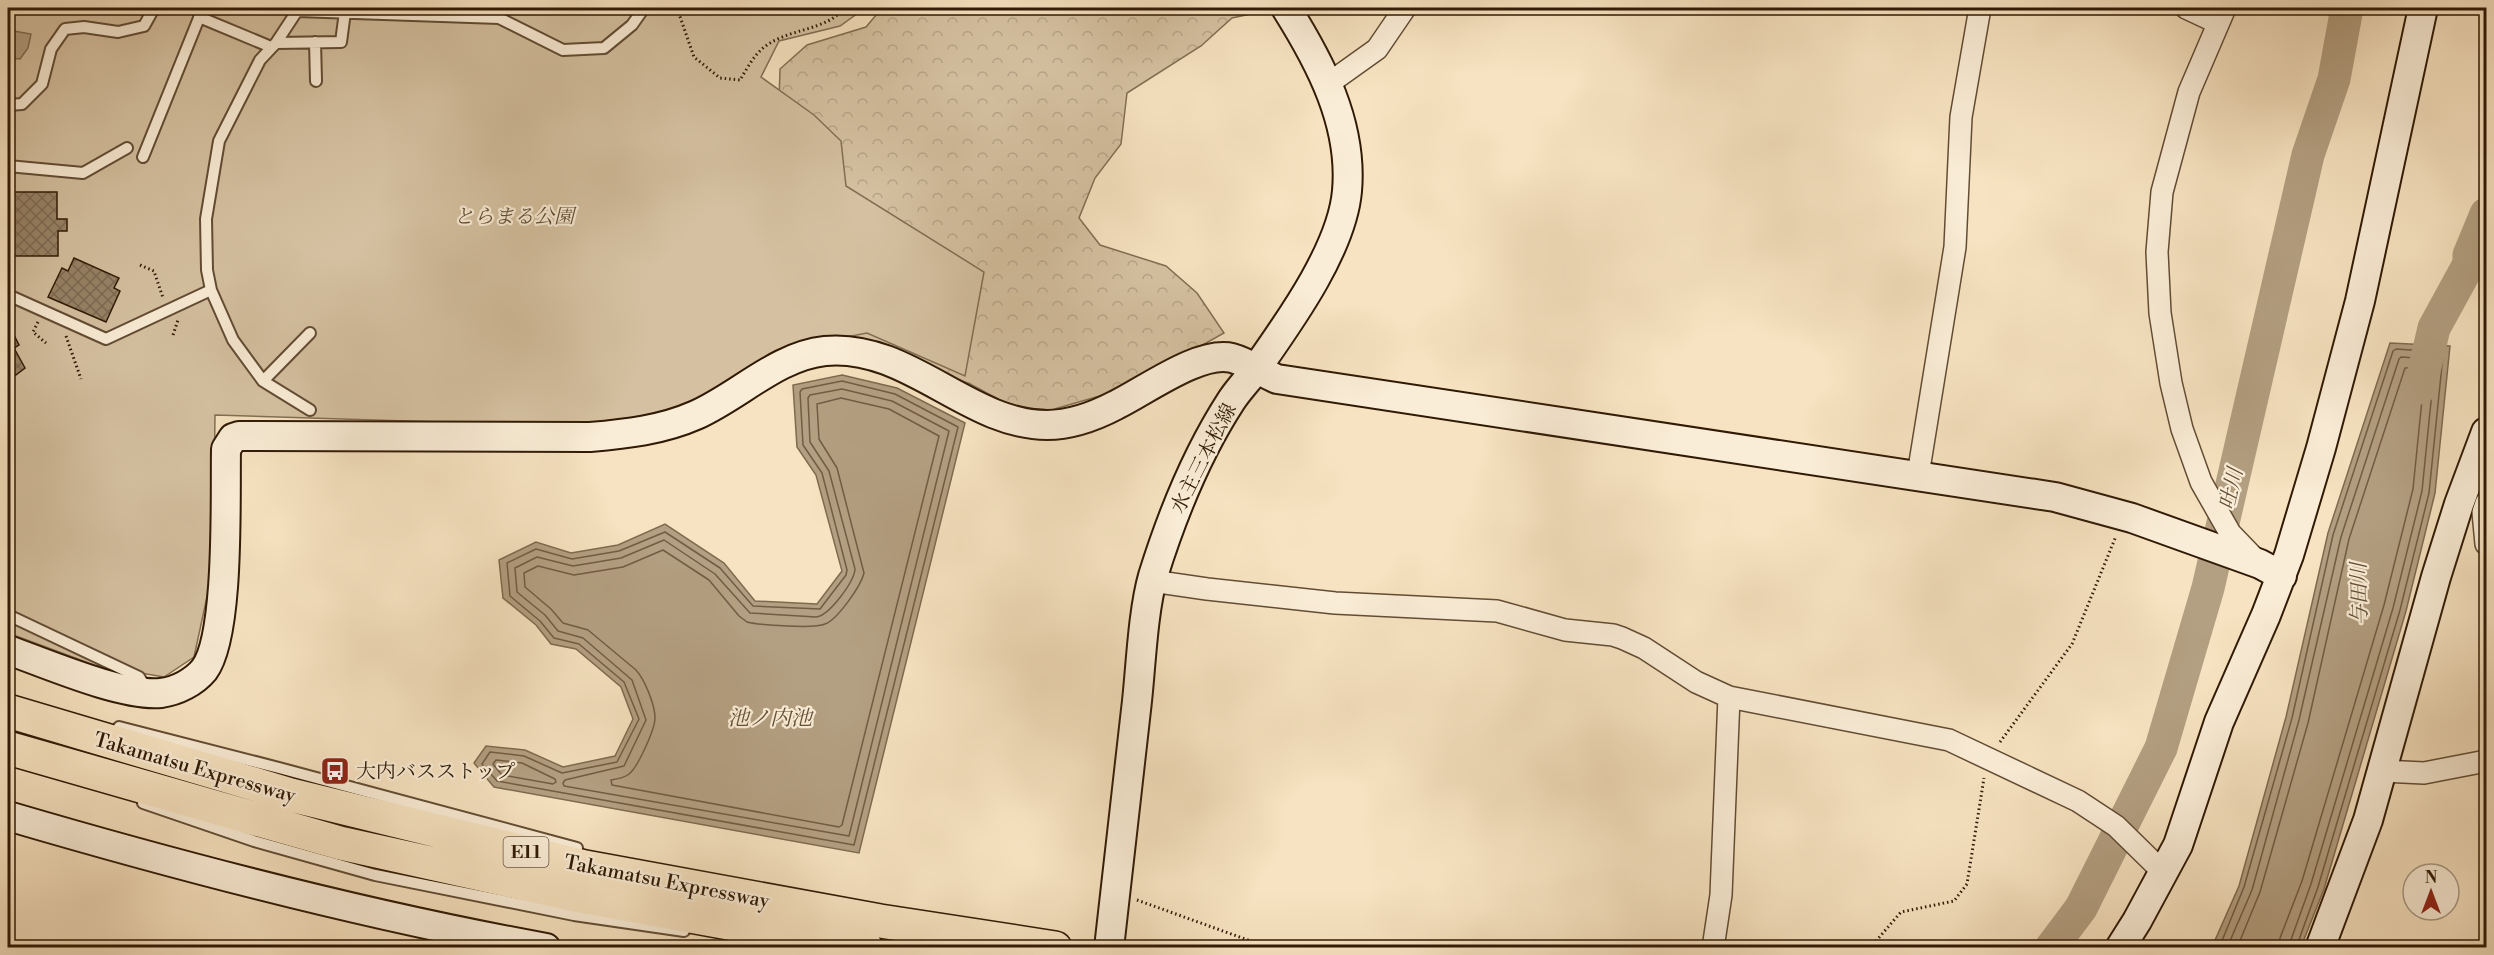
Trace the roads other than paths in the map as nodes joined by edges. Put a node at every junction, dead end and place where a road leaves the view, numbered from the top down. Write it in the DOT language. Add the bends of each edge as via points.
graph roads {
  1 [pos="154,8"];
  2 [pos="644,8"];
  3 [pos="1286,8"];
  4 [pos="1406,8"];
  5 [pos="1980,8"];
  6 [pos="2186,8"];
  7 [pos="2423,8"];
  8 [pos="297,9"];
  9 [pos="201,12"];
  10 [pos="345,12"];
  11 [pos="2222,15"];
  12 [pos="315,42"];
  13 [pos="274,45"];
  14 [pos="316,81"];
  15 [pos="1328,84"];
  16 [pos="8,105"];
  17 [pos="127,148"];
  18 [pos="143,157"];
  19 [pos="8,166"];
  20 [pos="212,290"];
  21 [pos="8,295"];
  22 [pos="310,333"];
  23 [pos="1256,370"];
  24 [pos="263,381"];
  25 [pos="310,410"];
  26 [pos="2485,440"];
  27 [pos="1918,475"];
  28 [pos="2487,503"];
  29 [pos="2487,544"];
  30 [pos="2271,570"];
  31 [pos="1152,581"];
  32 [pos="8,615"];
  33 [pos="8,650"];
  34 [pos="148,693"];
  35 [pos="1729,697"];
  36 [pos="8,702"];
  37 [pos="42,709"];
  38 [pos="8,711"];
  39 [pos="107,724"];
  40 [pos="8,748"];
  41 [pos="8,754"];
  42 [pos="2487,761"];
  43 [pos="2382,771"];
  44 [pos="94,785"];
  45 [pos="127,797"];
  46 [pos="8,816"];
  47 [pos="592,852"];
  48 [pos="2164,873"];
  49 [pos="751,885"];
  50 [pos="700,934"];
  51 [pos="873,934"];
  52 [pos="770,942"];
  53 [pos="546,948"];
  54 [pos="851,948"];
  55 [pos="1055,948"];
  56 [pos="1109,948"];
  57 [pos="1713,948"];
  58 [pos="2120,948"];
  59 [pos="2320,948"];
  1 -- 16 [label="lane" via="144,26 118,32 84,27 65,29 51,49 42,84 22,104"];
  2 -- 10 [label="lane" via="632,25 604,48 563,50 499,18"];
  3 -- 15 [label="street, 水主三本松線"];
  4 -- 15 [label="street" via="1377,49"];
  5 -- 27 [label="street" via="1962,117 1955,247"];
  6 -- 11 [label="street"];
  7 -- 30 [label="street" via="2360,301 2321,448"];
  8 -- 10 [label="lane"];
  8 -- 13 [label="lane"];
  9 -- 13 [label="lane"];
  9 -- 18 [label="lane"];
  10 -- 12 [label="lane" via="341,42"];
  11 -- 30 [label="street" via="2189,92 2162,192 2157,252 2160,313 2182,429 2201,482 2230,533"];
  12 -- 13 [label="lane"];
  12 -- 14 [label="lane"];
  13 -- 20 [label="lane" via="260,60 219,141 206,219 207,270"];
  15 -- 23 [label="street, 水主三本松線" via="1347,157 1342,218 1323,264"];
  17 -- 19 [label="lane" via="83,173"];
  20 -- 21 [label="lane" via="106,339"];
  20 -- 24 [label="lane" via="233,340"];
  22 -- 24 [label="lane"];
  23 -- 27 [label="street" via="1277,379"];
  23 -- 31 [label="street, 水主三本松線" via="1231,401 1200,457 1172,516"];
  23 -- 34 [label="street" via="1232,358 1208,359 1092,416 1046,425 1002,416 884,359 827,351 782,365 696,415 630,434 239,436 226,449 223,592 213,652 205,669 192,682 163,693"];
  24 -- 25 [label="lane"];
  26 -- 43 [label="street" via="2436,577"];
  27 -- 30 [label="street" via="2055,497 2126,516"];
  28 -- 29 [label="street" via="2483,512"];
  30 -- 48 [label="street" via="2178,845"];
  31 -- 35 [label="street" via="1335,603 1497,611 1565,630 1613,634"];
  31 -- 56 [label="street, 水主三本松線"];
  32 -- 34 [label="lane" via="139,676"];
  33 -- 34 [label="street" via="80,676"];
  35 -- 48 [label="street" via="1949,740 2078,801 2116,826"];
  35 -- 57 [label="street" via="1721,895"];
  36 -- 37 [label="lane"];
  38 -- 51 [label="highway, Takamatsu Expressway / E11" via="291,795"];
  39 -- 47 [label="lane"];
  40 -- 51 [label="highway, Takamatsu Expressway / E11" via="340,843 575,895"];
  41 -- 44 [label="lane"];
  42 -- 43 [label="street" via="2424,773"];
  43 -- 59 [label="street"];
  45 -- 50 [label="lane" via="254,841 375,875 574,915"];
  46 -- 53 [label="street" via="221,877"];
  48 -- 58 [label="street"];
  49 -- 51 [label="lane"];
  51 -- 55 [label="highway, Takamatsu Expressway / E11"];
  52 -- 54 [label="lane"];
}
